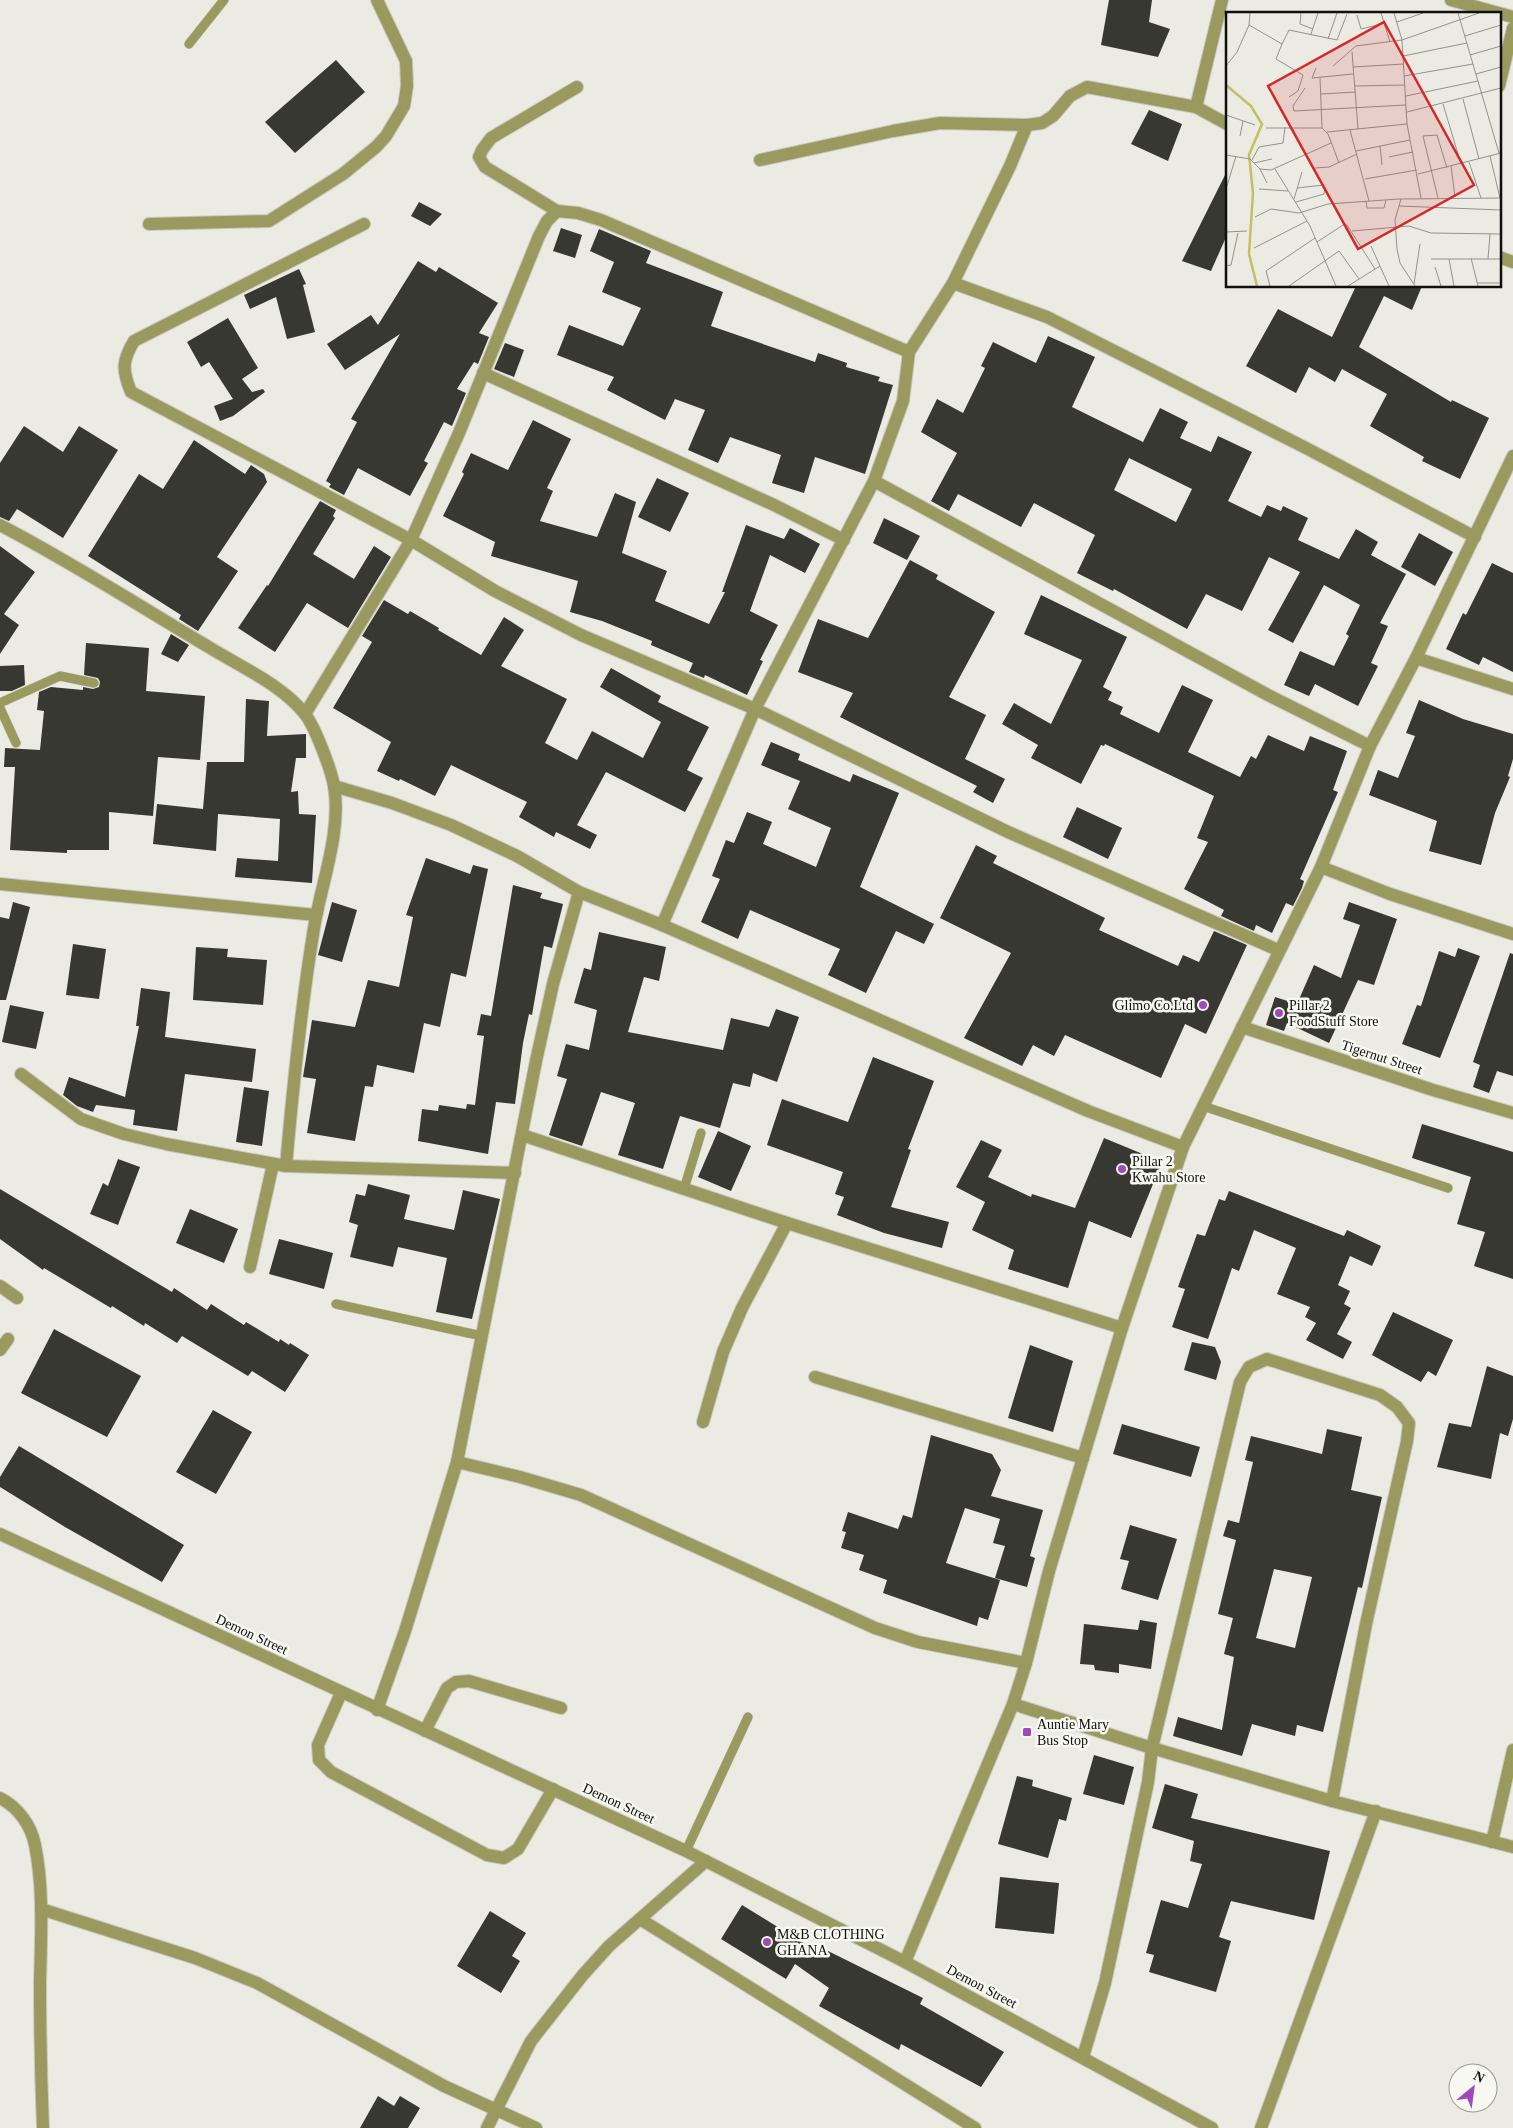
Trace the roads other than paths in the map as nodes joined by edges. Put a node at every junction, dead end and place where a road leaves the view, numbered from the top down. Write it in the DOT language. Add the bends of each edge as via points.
graph roads {
  1 [pos="224,0"];
  2 [pos="377,0"];
  3 [pos="1222,0"];
  4 [pos="1451,0"];
  5 [pos="1495,12"];
  6 [pos="1500,13"];
  7 [pos="1513,17"];
  8 [pos="1513,28"];
  9 [pos="189,44"];
  10 [pos="1500,82"];
  11 [pos="577,87"];
  12 [pos="1196,107"];
  13 [pos="1226,123"];
  14 [pos="1027,125"];
  15 [pos="760,160"];
  16 [pos="557,211"];
  17 [pos="149,224"];
  18 [pos="364,224"];
  19 [pos="1500,257"];
  20 [pos="1513,262"];
  21 [pos="953,283"];
  22 [pos="909,352"];
  23 [pos="483,373"];
  24 [pos="1513,456"];
  25 [pos="874,481"];
  26 [pos="0,525"];
  27 [pos="1475,537"];
  28 [pos="410,540"];
  29 [pos="844,540"];
  30 [pos="1416,658"];
  31 [pos="94,683"];
  32 [pos="1513,689"];
  33 [pos="0,703"];
  34 [pos="0,708"];
  35 [pos="755,709"];
  36 [pos="305,714"];
  37 [pos="16,743"];
  38 [pos="1370,746"];
  39 [pos="334,786"];
  40 [pos="1321,867"];
  41 [pos="0,884"];
  42 [pos="579,892"];
  43 [pos="316,915"];
  44 [pos="662,925"];
  45 [pos="1513,934"];
  46 [pos="1278,950"];
  47 [pos="1242,1027"];
  48 [pos="21,1074"];
  49 [pos="1203,1106"];
  50 [pos="1513,1113"];
  51 [pos="701,1133"];
  52 [pos="522,1135"];
  53 [pos="1183,1147"];
  54 [pos="273,1164"];
  55 [pos="286,1166"];
  56 [pos="515,1173"];
  57 [pos="1448,1188"];
  58 [pos="684,1189"];
  59 [pos="787,1223"];
  60 [pos="250,1267"];
  61 [pos="0,1286"];
  62 [pos="17,1298"];
  63 [pos="336,1304"];
  64 [pos="1122,1328"];
  65 [pos="482,1336"];
  66 [pos="8,1339"];
  67 [pos="0,1350"];
  68 [pos="815,1377"];
  69 [pos="703,1422"];
  70 [pos="1083,1458"];
  71 [pos="457,1462"];
  72 [pos="0,1534"];
  73 [pos="1026,1663"];
  74 [pos="341,1692"];
  75 [pos="1013,1704"];
  76 [pos="561,1708"];
  77 [pos="377,1710"];
  78 [pos="748,1717"];
  79 [pos="424,1731"];
  80 [pos="1152,1748"];
  81 [pos="1513,1750"];
  82 [pos="553,1789"];
  83 [pos="0,1798"];
  84 [pos="1332,1801"];
  85 [pos="1376,1812"];
  86 [pos="1492,1842"];
  87 [pos="1513,1847"];
  88 [pos="686,1851"];
  89 [pos="706,1861"];
  90 [pos="41,1910"];
  91 [pos="640,1919"];
  92 [pos="905,1962"];
  93 [pos="1083,2057"];
  94 [pos="497,2109"];
  95 [pos="43,2128"];
  96 [pos="487,2128"];
  97 [pos="536,2128"];
  98 [pos="975,2128"];
  99 [pos="1212,2128"];
  100 [pos="1261,2128"];
  1 -- 9 [label="lane"];
  2 -- 17 [label="street" via="406,61 407,86 404,106 376,147 343,174 269,221"];
  3 -- 12 [label="street"];
  4 -- 5 [label="street"];
  6 -- 7 [label="street"];
  8 -- 10 [label="street"];
  11 -- 16 [label="street" via="491,138 479,157 485,166"];
  12 -- 13 [label="street"];
  12 -- 14 [label="street" via="1087,87 1070,96 1053,116 1042,123"];
  14 -- 15 [label="street" via="940,123"];
  14 -- 21 [label="street"];
  16 -- 22 [label="street" via="601,220"];
  16 -- 23 [label="street" via="539,236"];
  18 -- 28 [label="street" via="134,341 124,357 125,378 131,392"];
  19 -- 20 [label="street"];
  21 -- 22 [label="street"];
  21 -- 27 [label="street" via="1047,317"];
  22 -- 25 [label="street" via="903,401"];
  23 -- 28 [label="street"];
  23 -- 29 [label="street"];
  24 -- 27 [label="street"];
  25 -- 29 [label="street"];
  25 -- 38 [label="street" via="1268,696"];
  26 -- 36 [label="street" via="52,552 272,686"];
  27 -- 30 [label="street"];
  28 -- 35 [label="street" via="494,591 581,635"];
  28 -- 36 [label="street"];
  29 -- 35 [label="street"];
  30 -- 32 [label="street"];
  30 -- 38 [label="street"];
  31 -- 33 [label="lane" via="60,676"];
  34 -- 37 [label="lane"];
  35 -- 44 [label="street"];
  35 -- 46 [label="street" via="1008,832"];
  36 -- 39 [label="street" via="318,738"];
  38 -- 40 [label="street"];
  39 -- 42 [label="street" via="392,803 451,826 517,856"];
  39 -- 43 [label="street" via="331,849"];
  40 -- 45 [label="street" via="1390,894"];
  40 -- 46 [label="street"];
  41 -- 43 [label="street"];
  42 -- 44 [label="street"];
  42 -- 52 [label="street" via="553,984"];
  43 -- 55 [label="street" via="297,1045"];
  44 -- 53 [label="street" via="1088,1111"];
  46 -- 47 [label="street"];
  47 -- 49 [label="street"];
  47 -- 50 [label="street, Tigernut Street"];
  48 -- 54 [label="street" via="81,1119 166,1144"];
  49 -- 53 [label="street"];
  49 -- 57 [label="lane"];
  51 -- 58 [label="lane"];
  52 -- 56 [label="street"];
  52 -- 58 [label="street"];
  53 -- 64 [label="street"];
  54 -- 55 [label="street"];
  54 -- 60 [label="street"];
  55 -- 56 [label="street"];
  56 -- 65 [label="street"];
  58 -- 59 [label="street"];
  59 -- 64 [label="street"];
  59 -- 69 [label="street" via="734,1325"];
  61 -- 62 [label="street"];
  63 -- 65 [label="lane"];
  64 -- 70 [label="street"];
  65 -- 71 [label="street"];
  66 -- 67 [label="street"];
  68 -- 70 [label="street"];
  70 -- 73 [label="street"];
  71 -- 73 [label="street" via="581,1495 875,1628 918,1642"];
  71 -- 77 [label="street"];
  72 -- 74 [label="street, Demon Street"];
  73 -- 75 [label="street"];
  74 -- 77 [label="street, Demon Street"];
  74 -- 82 [label="street" via="318,1745 319,1760 331,1772 488,1855 504,1858 518,1849"];
  75 -- 80 [label="street"];
  75 -- 92 [label="street"];
  76 -- 79 [label="street" via="469,1681 456,1682 447,1688"];
  77 -- 79 [label="street, Demon Street"];
  78 -- 88 [label="lane"];
  79 -- 82 [label="street, Demon Street"];
  80 -- 84 [label="street"];
  80 -- 84 [label="street" via="1240,1382 1249,1367 1267,1359 1380,1395 1397,1407 1409,1423 1408,1441 1366,1624"];
  80 -- 93 [label="street" via="1148,1782 1105,1983"];
  81 -- 86 [label="street"];
  82 -- 88 [label="street, Demon Street"];
  83 -- 90 [label="street" via="16,1808 28,1824 35,1844"];
  84 -- 85 [label="street"];
  85 -- 86 [label="street"];
  85 -- 100 [label="street"];
  86 -- 87 [label="street"];
  88 -- 89 [label="street, Demon Street"];
  89 -- 91 [label="street"];
  89 -- 92 [label="street, Demon Street"];
  90 -- 94 [label="street" via="195,1958 257,1983 444,2086"];
  90 -- 95 [label="street" via="39,2056"];
  91 -- 94 [label="street" via="582,1976 531,2041"];
  91 -- 98 [label="street"];
  92 -- 93 [label="street, Demon Street"];
  93 -- 99 [label="street, Demon Street"];
  94 -- 96 [label="street"];
  94 -- 97 [label="street"];
}
